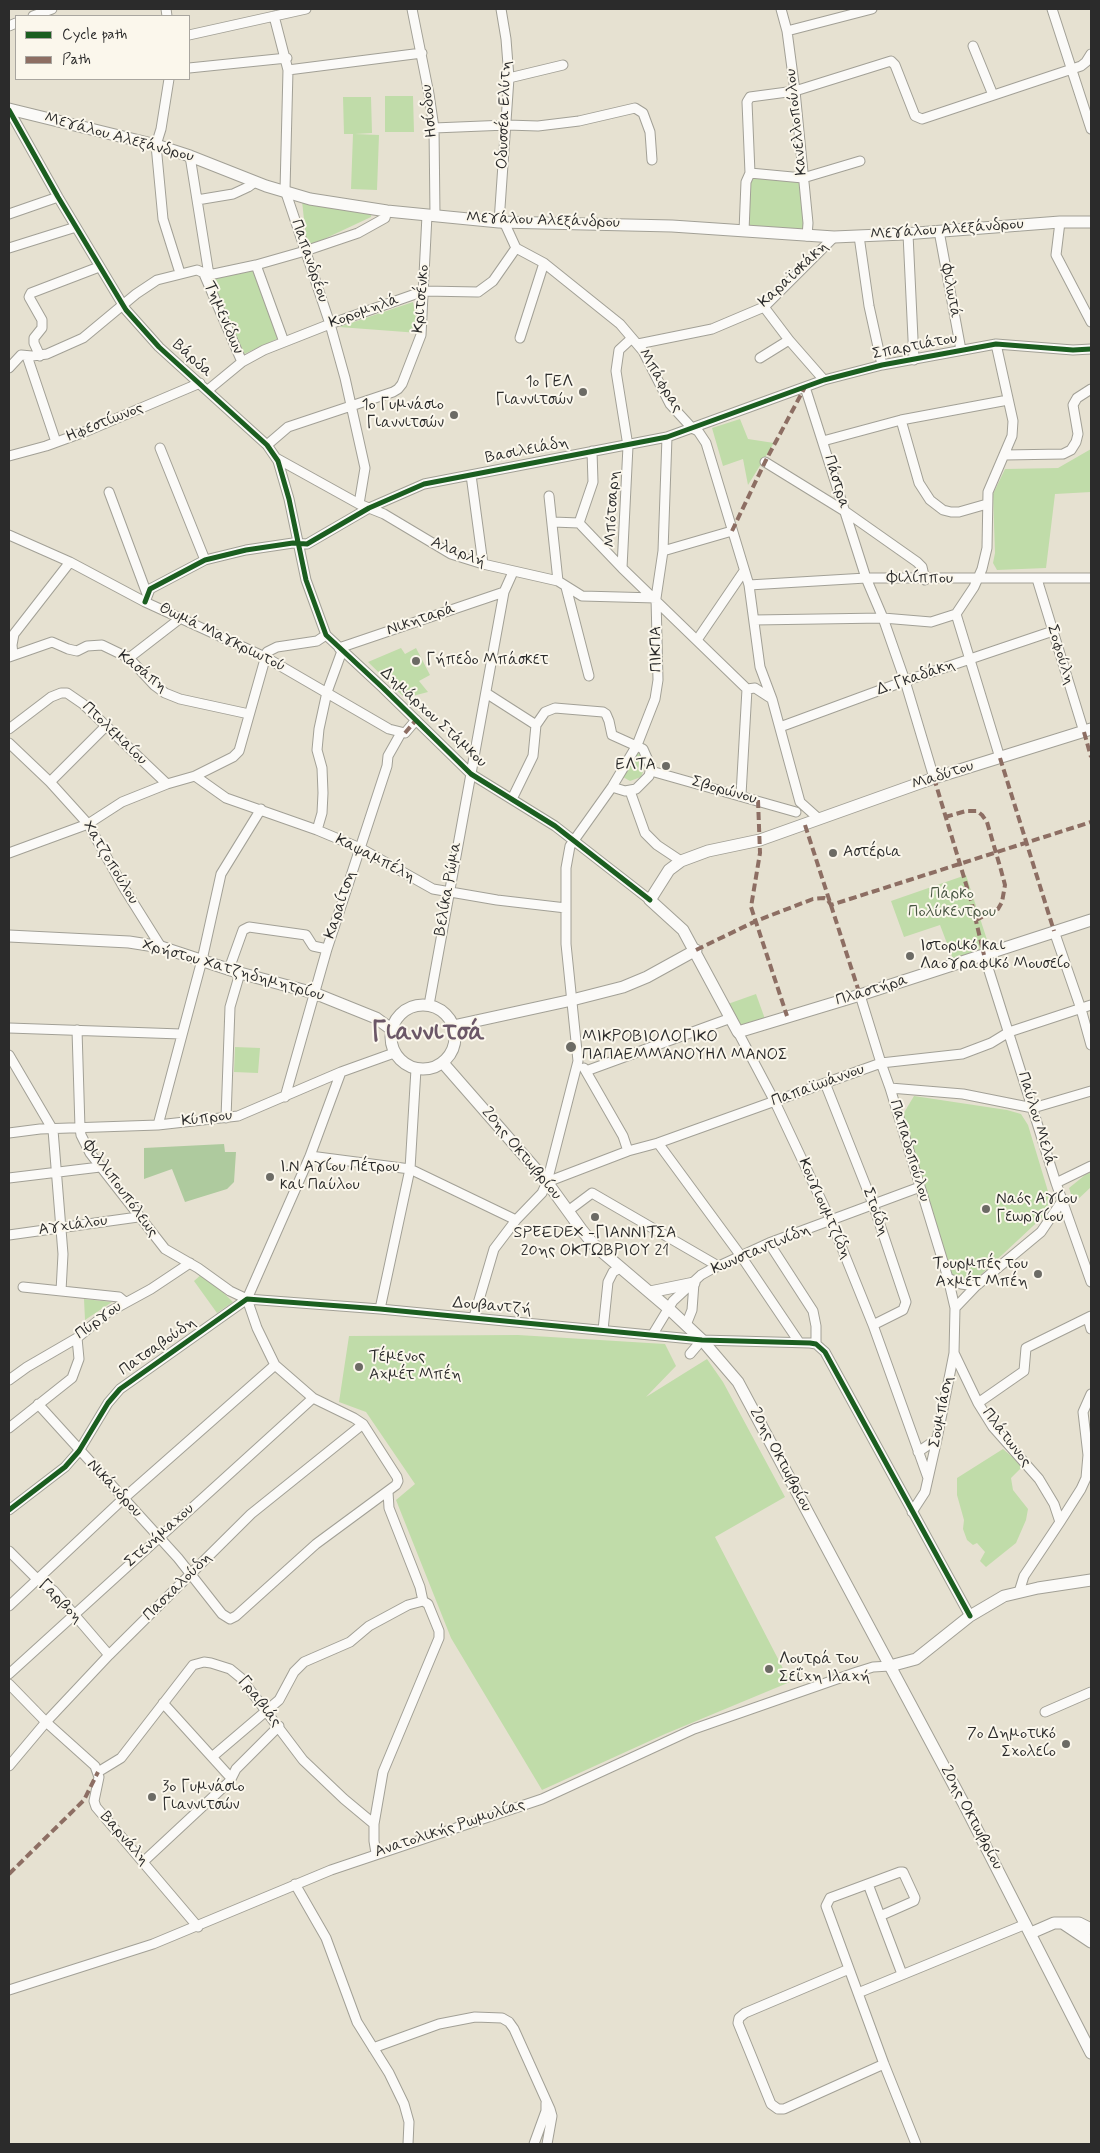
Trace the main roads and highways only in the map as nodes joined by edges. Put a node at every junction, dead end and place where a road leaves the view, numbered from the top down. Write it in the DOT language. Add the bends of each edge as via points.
graph roads {
  1 [pos="9,110"];
  2 [pos="32,115"];
  3 [pos="16,122"];
  4 [pos="1091,222"];
  5 [pos="1087,730"];
  6 [pos="650,900"];
  7 [pos="1091,920"];
  8 [pos="9,936"];
  9 [pos="696,950"];
  10 [pos="453,1026"];
  11 [pos="391,1030"];
  12 [pos="738,1032"];
  13 [pos="443,1063"];
  14 [pos="694,1283"];
  15 [pos="650,1292"];
  16 [pos="1091,1580"];
  17 [pos="890,1666"];
  18 [pos="1062,1923"];
  19 [pos="1028,1928"];
  20 [pos="1091,1929"];
  21 [pos="1091,1942"];
  22 [pos="1091,2053"];
  1 -- 2 [label="main road, Μεγάλου Αλεξάνδρου"];
  2 -- 3 [label="main road"];
  2 -- 4 [label="main road, Μεγάλου Αλεξάνδρου" via="156,145 310,199 387,211 499,222 627,224 834,237"];
  5 -- 6 [label="main road, Μαδύτου" via="934,778 760,840 681,860 669,870"];
  6 -- 9 [label="main road, Κουγιουμτζίδη" via="677,922"];
  7 -- 12 [label="main road, Πλαστήρα"];
  8 -- 11 [label="main road, Χρήστου Χατζηδημητρίου" via="129,942 161,947 314,993 376,1018"];
  9 -- 10 [label="main road" via="622,987"];
  9 -- 12 [label="main road, Κουγιουμτζίδη"];
  10 -- 11 [label="main road" via="444,1012 429,1005 416,1005 397,1017"];
  10 -- 13 [label="main road" via="453,1050"];
  11 -- 13 [label="main road" via="394,1053 403,1063 428,1070"];
  13 -- 15 [label="main road, 20ης Οκτωβρίου" via="547,1182 594,1245"];
  14 -- 15 [label="main road"];
  15 -- 17 [label="main road, 20ης Οκτωβρίου" via="729,1370"];
  16 -- 17 [label="main road" via="1004,1596 970,1616 916,1659"];
  17 -- 19 [label="main road, 20ης Οκτωβρίου"];
  18 -- 19 [label="main road"];
  18 -- 20 [label="main road" via="1079,1923"];
  18 -- 21 [label="main road"];
  19 -- 22 [label="main road, 20ης Οκτωβρίου"];
}
